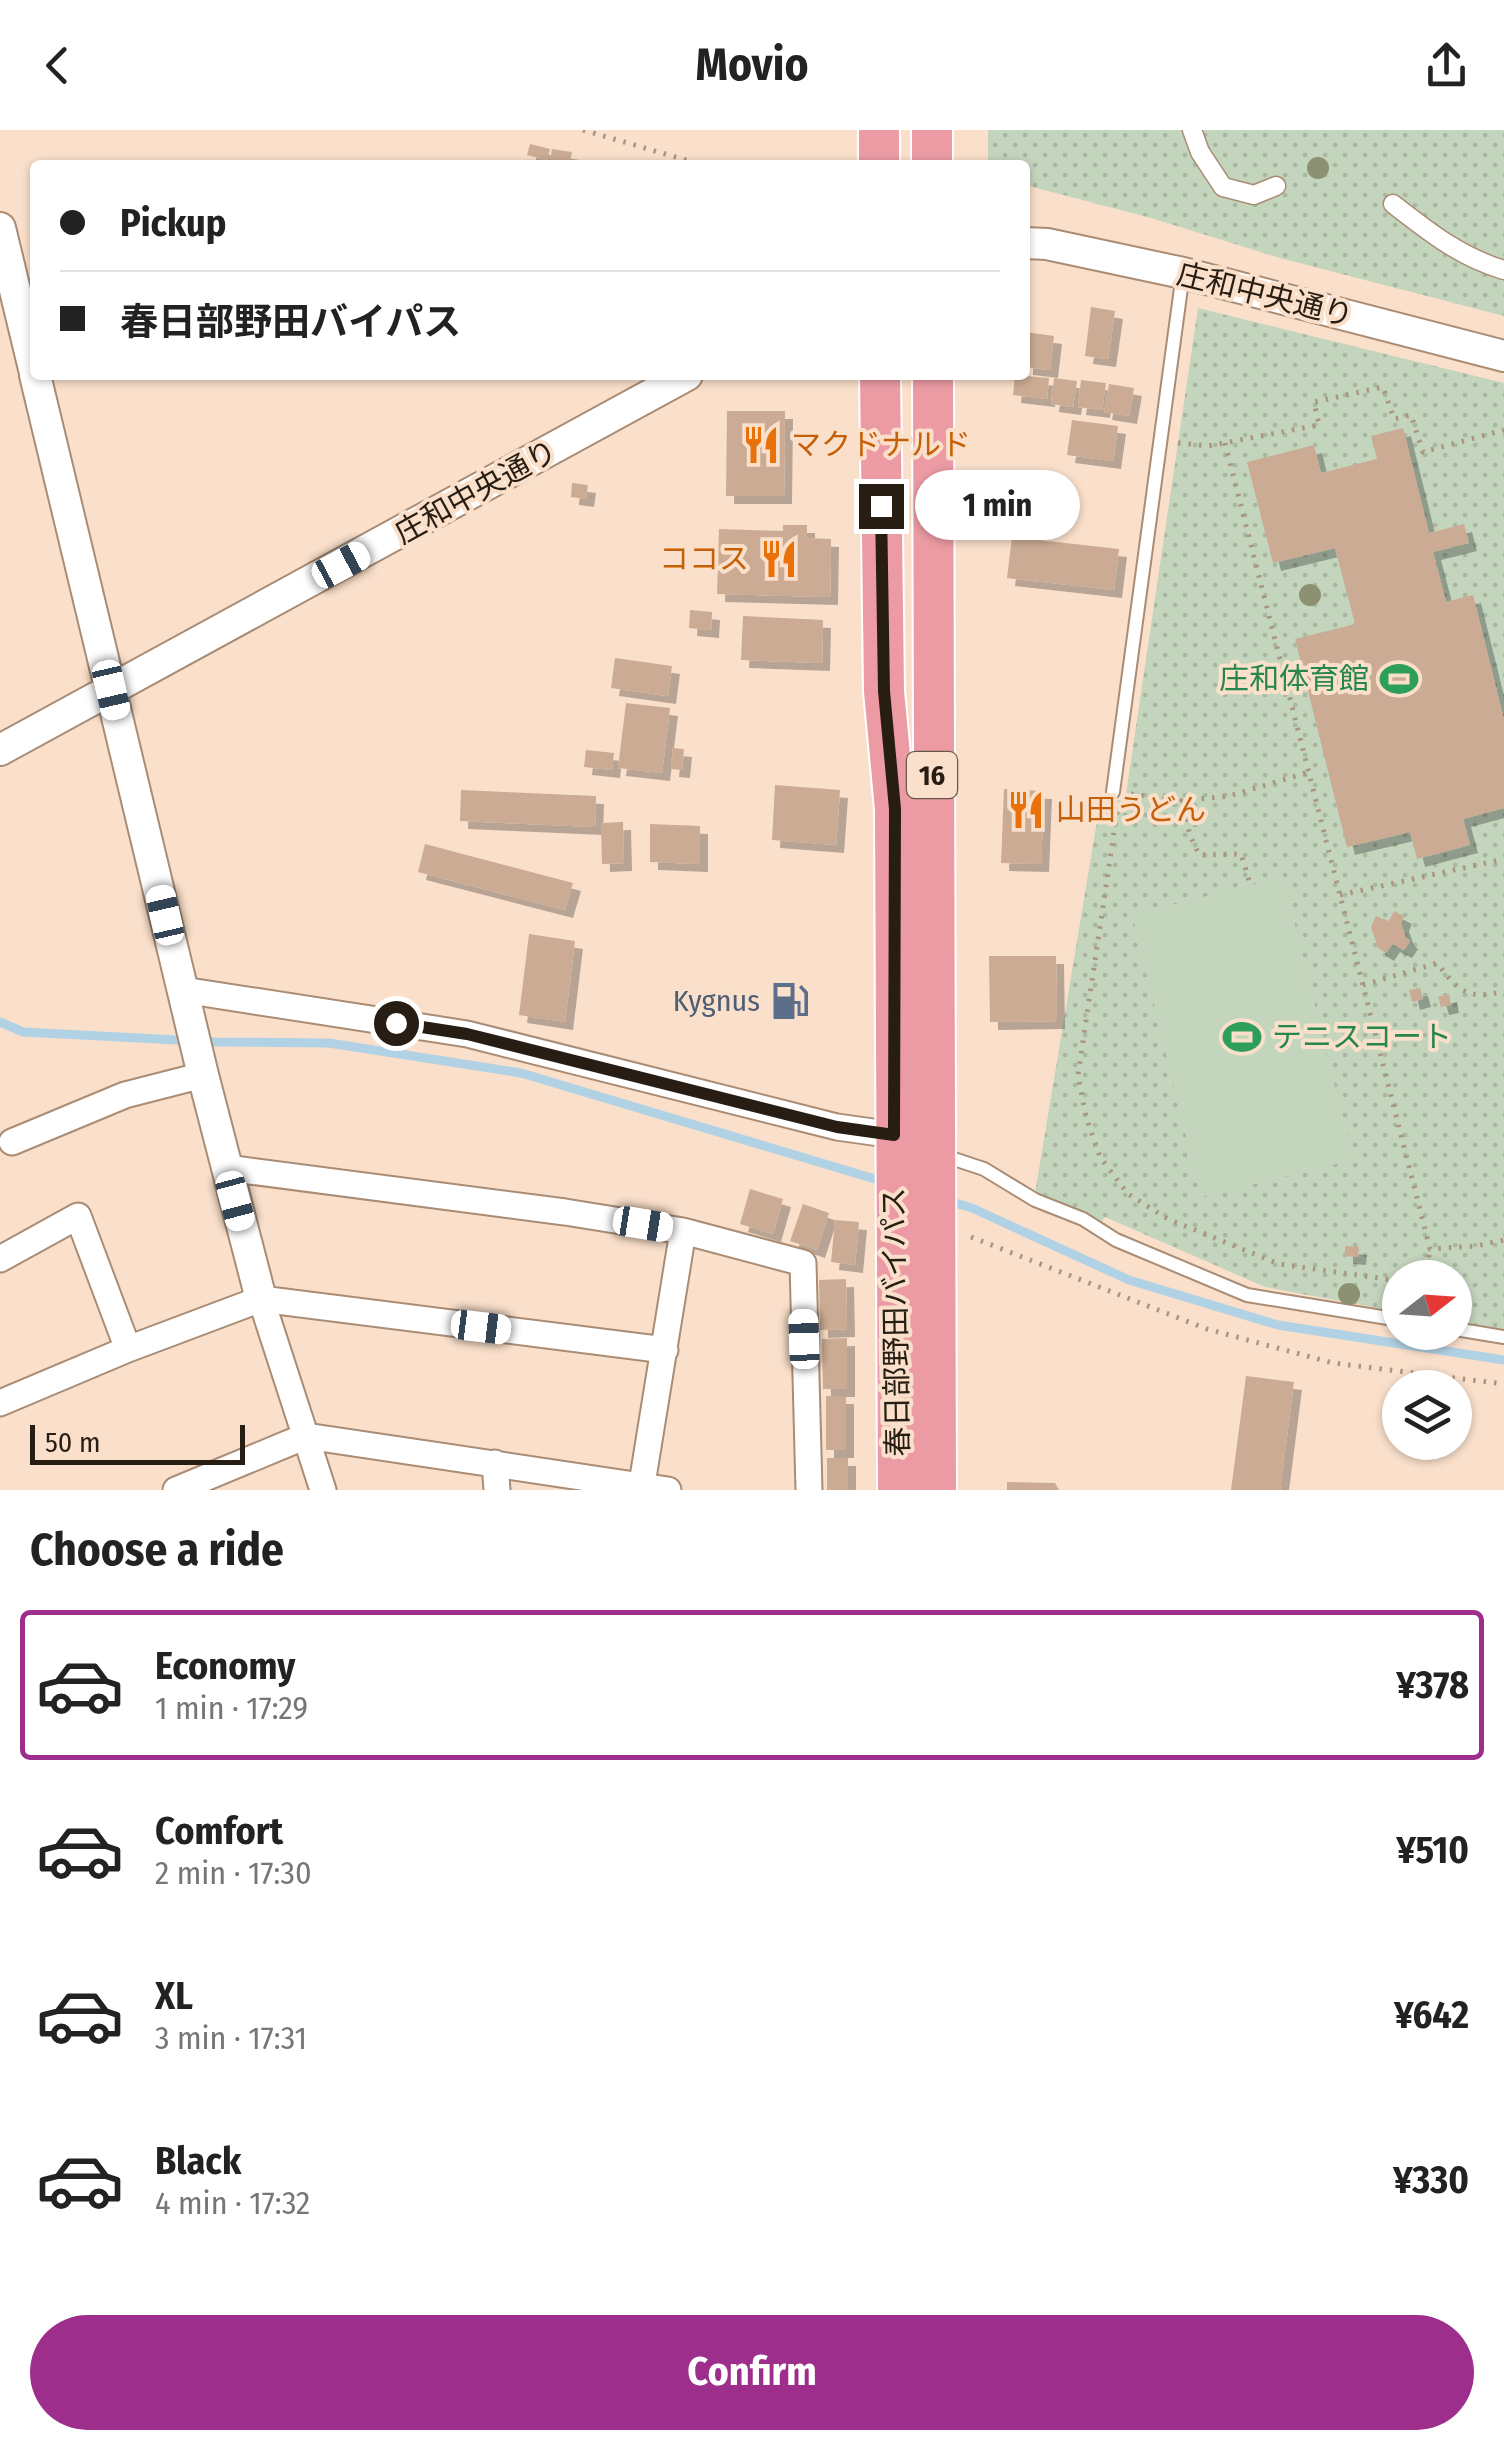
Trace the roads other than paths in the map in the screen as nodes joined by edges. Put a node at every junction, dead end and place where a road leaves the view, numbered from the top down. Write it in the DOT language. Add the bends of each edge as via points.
graph roads {
  1 [pos="879,130"];
  2 [pos="932,130"];
  3 [pos="1192,130"];
  4 [pos="879,160"];
  5 [pos="932,160"];
  6 [pos="1276,186"];
  7 [pos="1393,204"];
  8 [pos="0,228"];
  9 [pos="1030,242"];
  10 [pos="1504,270"];
  11 [pos="1183,274"];
  12 [pos="30,353"];
  13 [pos="1504,356"];
  14 [pos="36,380"];
  15 [pos="678,380"];
  16 [pos="880,380"];
  17 [pos="933,380"];
  18 [pos="111,690"];
  19 [pos="0,750"];
  20 [pos="1117,797"];
  21 [pos="183,990"];
  22 [pos="202,1075"];
  23 [pos="12,1142"];
  24 [pos="894,1148"];
  25 [pos="935,1164"];
  26 [pos="227,1168"];
  27 [pos="682,1231"];
  28 [pos="0,1259"];
  29 [pos="260,1299"];
  30 [pos="1382,1317"];
  31 [pos="1472,1332"];
  32 [pos="1504,1337"];
  33 [pos="128,1349"];
  34 [pos="665,1350"];
  35 [pos="0,1403"];
  36 [pos="306,1436"];
  37 [pos="495,1463"];
  38 [pos="641,1487"];
  39 [pos="176,1490"];
  40 [pos="323,1490"];
  41 [pos="497,1490"];
  42 [pos="668,1490"];
  43 [pos="808,1490"];
  44 [pos="898,1490"];
  45 [pos="936,1490"];
  1 -- 4 [label="highway"];
  2 -- 5 [label="highway"];
  3 -- 6 [label="street" via="1224,187 1254,194"];
  7 -- 10 [label="street" via="1443,243"];
  8 -- 12 [label="street"];
  9 -- 11 [label="street, 庄和中央通り"];
  11 -- 13 [label="street, 庄和中央通り"];
  11 -- 20 [label="lane"];
  14 -- 18 [label="street"];
  15 -- 18 [label="street, 庄和中央通り"];
  16 -- 24 [label="highway, 春日部野田バイパス / 16" via="884,691 895,809"];
  17 -- 25 [label="highway, 春日部野田バイパス / 16"];
  18 -- 19 [label="street, 庄和中央通り"];
  18 -- 21 [label="street"];
  21 -- 22 [label="street"];
  21 -- 24 [label="street" via="467,1034 837,1127"];
  22 -- 23 [label="street" via="125,1095"];
  22 -- 26 [label="street"];
  24 -- 44 [label="highway, 春日部野田バイパス / 16"];
  25 -- 30 [label="lane" via="984,1169 1116,1240 1247,1295"];
  25 -- 45 [label="highway, 春日部野田バイパス / 16" via="953,1239"];
  26 -- 27 [label="street"];
  26 -- 29 [label="street"];
  27 -- 34 [label="street"];
  27 -- 43 [label="street" via="803,1263"];
  28 -- 33 [label="street" via="78,1216"];
  29 -- 33 [label="street"];
  29 -- 34 [label="street"];
  29 -- 36 [label="street"];
  31 -- 32 [label="lane"];
  33 -- 35 [label="street"];
  34 -- 38 [label="street"];
  36 -- 37 [label="street"];
  36 -- 39 [label="street"];
  36 -- 40 [label="street"];
  37 -- 38 [label="street"];
  37 -- 41 [label="street"];
  38 -- 42 [label="street"];
}
